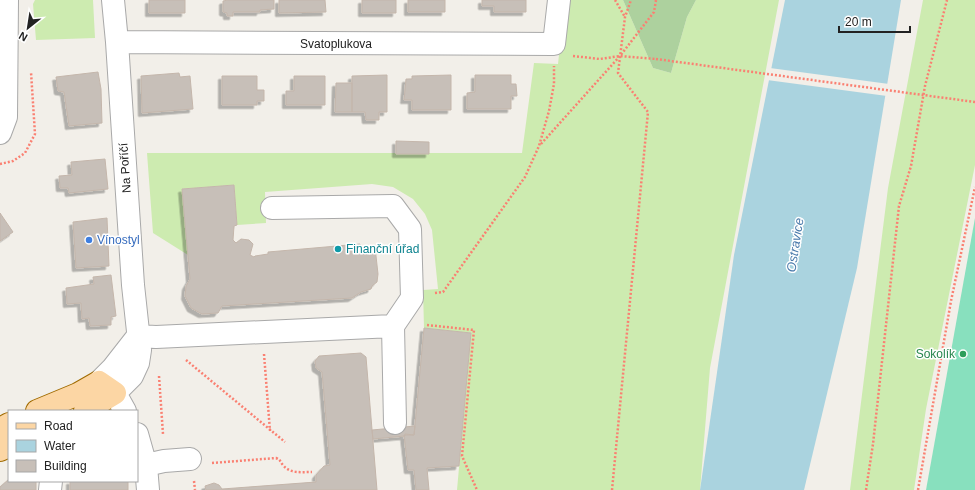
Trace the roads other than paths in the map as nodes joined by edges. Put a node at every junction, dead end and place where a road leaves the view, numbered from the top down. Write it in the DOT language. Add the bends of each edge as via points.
graph roads {
  1 [pos="112,0"];
  2 [pos="559,0"];
  3 [pos="5,14"];
  4 [pos="117,42"];
  5 [pos="3,84"];
  6 [pos="0,133"];
  7 [pos="272,208"];
  8 [pos="392,326"];
  9 [pos="138,336"];
  10 [pos="113,396"];
  11 [pos="39,410"];
  12 [pos="87,410"];
  13 [pos="395,423"];
  14 [pos="138,437"];
  15 [pos="198,461"];
  16 [pos="149,465"];
  17 [pos="148,490"];
  1 -- 4 [label="street, Na Poříčí"];
  2 -- 4 [label="street, Svatoplukova" via="559,53"];
  3 -- 5 [label="street"];
  4 -- 9 [label="street, Na Poříčí"];
  5 -- 6 [label="street" via="6,117"];
  7 -- 8 [label="street" via="393,206 410,229 412,298"];
  8 -- 9 [label="street"];
  8 -- 13 [label="street"];
  9 -- 10 [label="street" via="113,368"];
  10 -- 11 [label="main road" via="78,394"];
  10 -- 12 [label="main road"];
  14 -- 16 [label="street"];
  15 -- 16 [label="street"];
  16 -- 17 [label="street"];
}
